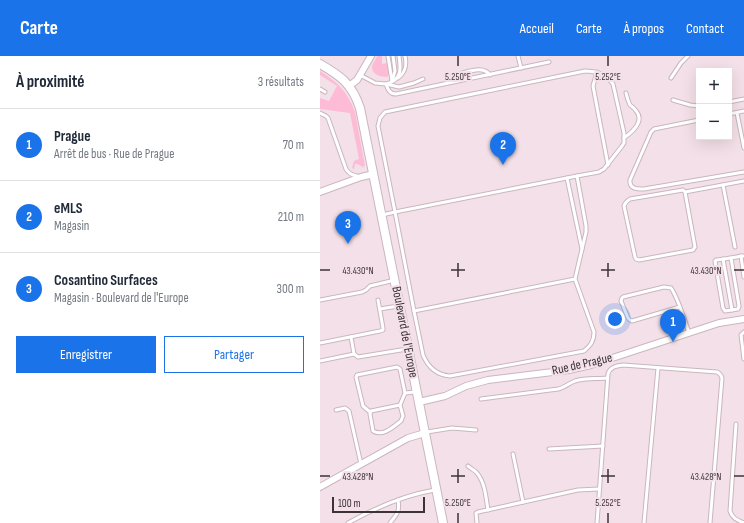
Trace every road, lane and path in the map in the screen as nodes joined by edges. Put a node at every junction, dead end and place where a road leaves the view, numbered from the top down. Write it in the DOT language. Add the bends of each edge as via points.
graph roads {
  1 [pos="371,56"];
  2 [pos="388,56"];
  3 [pos="393,56"];
  4 [pos="399,56"];
  5 [pos="405,56"];
  6 [pos="518,56"];
  7 [pos="688,56"];
  8 [pos="548,62"];
  9 [pos="320,64"];
  10 [pos="521,68"];
  11 [pos="597,72"];
  12 [pos="458,74"];
  13 [pos="490,74"];
  14 [pos="360,75"];
  15 [pos="671,78"];
  16 [pos="423,79"];
  17 [pos="392,82"];
  18 [pos="386,84"];
  19 [pos="350,86"];
  20 [pos="320,88"];
  21 [pos="325,92"];
  22 [pos="626,92"];
  23 [pos="744,99"];
  24 [pos="673,100"];
  25 [pos="732,101"];
  26 [pos="696,106"];
  27 [pos="744,111"];
  28 [pos="320,113"];
  29 [pos="737,113"];
  30 [pos="732,114"];
  31 [pos="696,121"];
  32 [pos="624,138"];
  33 [pos="744,148"];
  34 [pos="608,165"];
  35 [pos="744,172"];
  36 [pos="374,174"];
  37 [pos="577,176"];
  38 [pos="361,177"];
  39 [pos="567,178"];
  40 [pos="744,181"];
  41 [pos="723,185"];
  42 [pos="320,192"];
  43 [pos="685,192"];
  44 [pos="395,212"];
  45 [pos="382,214"];
  46 [pos="735,247"];
  47 [pos="582,249"];
  48 [pos="742,256"];
  49 [pos="731,258"];
  50 [pos="724,259"];
  51 [pos="743,265"];
  52 [pos="744,277"];
  53 [pos="575,279"];
  54 [pos="395,280"];
  55 [pos="320,300"];
  56 [pos="378,300"];
  57 [pos="744,300"];
  58 [pos="738,301"];
  59 [pos="400,306"];
  60 [pos="680,308"];
  61 [pos="380,309"];
  62 [pos="732,310"];
  63 [pos="414,311"];
  64 [pos="744,319"];
  65 [pos="744,332"];
  66 [pos="689,333"];
  67 [pos="351,337"];
  68 [pos="320,343"];
  69 [pos="408,348"];
  70 [pos="354,354"];
  71 [pos="744,358"];
  72 [pos="320,361"];
  73 [pos="658,368"];
  74 [pos="608,378"];
  75 [pos="417,391"];
  76 [pos="405,393"];
  77 [pos="481,399"];
  78 [pos="419,402"];
  79 [pos="400,405"];
  80 [pos="336,410"];
  81 [pos="370,412"];
  82 [pos="736,424"];
  83 [pos="476,430"];
  84 [pos="425,433"];
  85 [pos="603,446"];
  86 [pos="549,449"];
  87 [pos="513,454"];
  88 [pos="361,464"];
  89 [pos="468,466"];
  90 [pos="320,487"];
  91 [pos="436,489"];
  92 [pos="600,489"];
  93 [pos="398,500"];
  94 [pos="523,502"];
  95 [pos="488,510"];
  96 [pos="742,522"];
  97 [pos="348,523"];
  98 [pos="390,523"];
  99 [pos="443,523"];
  100 [pos="477,523"];
  101 [pos="597,523"];
  102 [pos="644,523"];
  103 [pos="710,523"];
  1 -- 14 [label="street"];
  2 -- 17 [label="lane"];
  3 -- 17 [label="lane" via="395,71"];
  4 -- 17 [label="lane" via="399,76"];
  5 -- 17 [label="lane" via="404,72"];
  6 -- 10 [label="lane"];
  7 -- 15 [label="lane"];
  8 -- 10 [label="lane"];
  9 -- 19 [label="street, Boulevard de l'Europe"];
  10 -- 13 [label="lane"];
  11 -- 32 [label="lane" via="606,76 613,84"];
  11 -- 34 [label="lane" via="593,86"];
  11 -- 44 [label="lane" via="585,71 384,112 378,126"];
  12 -- 13 [label="lane" via="479,70 488,71"];
  13 -- 18 [label="lane" via="396,94 389,91"];
  14 -- 18 [label="lane" via="376,83"];
  14 -- 19 [label="street"];
  16 -- 18 [label="lane" via="399,87"];
  17 -- 18 [label="lane"];
  19 -- 36 [label="street, Boulevard de l'Europe" via="360,108"];
  20 -- 21 [label="lane"];
  22 -- 32 [label="lane" via="628,102 637,111 639,120"];
  23 -- 25 [label="lane"];
  24 -- 26 [label="lane"];
  27 -- 29 [label="lane"];
  28 -- 38 [label="lane" via="328,118 348,173"];
  29 -- 30 [label="lane"];
  29 -- 33 [label="lane"];
  31 -- 35 [label="lane" via="654,129 651,132 630,180 632,187 644,189"];
  32 -- 34 [label="lane" via="622,146"];
  34 -- 37 [label="lane" via="599,172"];
  36 -- 38 [label="street"];
  36 -- 45 [label="street, Boulevard de l'Europe"];
  37 -- 39 [label="lane"];
  37 -- 47 [label="lane" via="586,226"];
  38 -- 42 [label="street"];
  39 -- 44 [label="lane"];
  39 -- 47 [label="lane"];
  40 -- 41 [label="lane"];
  41 -- 43 [label="lane"];
  41 -- 46 [label="lane"];
  43 -- 43 [label="lane" via="695,246 693,250 636,259 624,203 630,199 683,190"];
  44 -- 45 [label="lane"];
  44 -- 63 [label="lane"];
  45 -- 54 [label="street, Boulevard de l'Europe"];
  47 -- 53 [label="lane"];
  48 -- 49 [label="lane"];
  48 -- 51 [label="lane"];
  49 -- 50 [label="lane"];
  49 -- 58 [label="lane"];
  50 -- 62 [label="lane"];
  50 -- 62 [label="lane" via="716,260 716,271 723,308 725,311"];
  51 -- 52 [label="lane"];
  53 -- 63 [label="lane"];
  53 -- 63 [label="lane" via="594,332 593,343 584,351 444,376 424,359"];
  54 -- 55 [label="lane" via="370,286 362,292"];
  54 -- 59 [label="street, Boulevard de l'Europe"];
  56 -- 61 [label="lane"];
  57 -- 58 [label="lane"];
  58 -- 62 [label="lane" via="739,308"];
  59 -- 61 [label="lane"];
  59 -- 69 [label="street, Boulevard de l'Europe"];
  60 -- 60 [label="lane" via="674,291 668,287 623,297 621,301 628,318 632,321"];
  60 -- 66 [label="lane"];
  61 -- 67 [label="lane" via="382,330"];
  64 -- 66 [label="street, Rue de Prague" via="718,323"];
  65 -- 71 [label="lane" via="741,334"];
  66 -- 78 [label="street, Rue de Prague" via="591,365 488,380 466,386 445,396"];
  67 -- 68 [label="lane"];
  67 -- 70 [label="lane"];
  69 -- 70 [label="lane" via="361,357"];
  69 -- 75 [label="street, Boulevard de l'Europe"];
  70 -- 72 [label="lane"];
  73 -- 74 [label="lane" via="616,366 609,371"];
  73 -- 102 [label="lane"];
  73 -- 103 [label="lane" via="717,372 721,375"];
  74 -- 77 [label="lane" via="580,380 558,389"];
  74 -- 85 [label="lane"];
  75 -- 76 [label="lane"];
  75 -- 78 [label="street, Boulevard de l'Europe"];
  76 -- 79 [label="lane"];
  76 -- 81 [label="lane" via="399,368 358,375 356,377 363,406"];
  78 -- 84 [label="street, Boulevard de l'Europe"];
  79 -- 81 [label="lane"];
  79 -- 81 [label="lane" via="403,416 401,422 381,434 373,431"];
  80 -- 88 [label="lane" via="345,408 349,411"];
  82 -- 96 [label="lane" via="730,511 734,518"];
  83 -- 84 [label="lane" via="452,428"];
  84 -- 88 [label="street" via="408,438"];
  84 -- 91 [label="street, Boulevard de l'Europe"];
  85 -- 86 [label="lane"];
  85 -- 92 [label="lane"];
  87 -- 94 [label="lane"];
  88 -- 90 [label="street"];
  89 -- 95 [label="lane" via="480,478"];
  91 -- 93 [label="lane"];
  91 -- 99 [label="street, Boulevard de l'Europe"];
  92 -- 94 [label="lane" via="578,490"];
  92 -- 101 [label="lane"];
  93 -- 97 [label="lane"];
  93 -- 98 [label="lane" via="398,511"];
  94 -- 95 [label="lane"];
  95 -- 100 [label="lane" via="476,513"];
}
